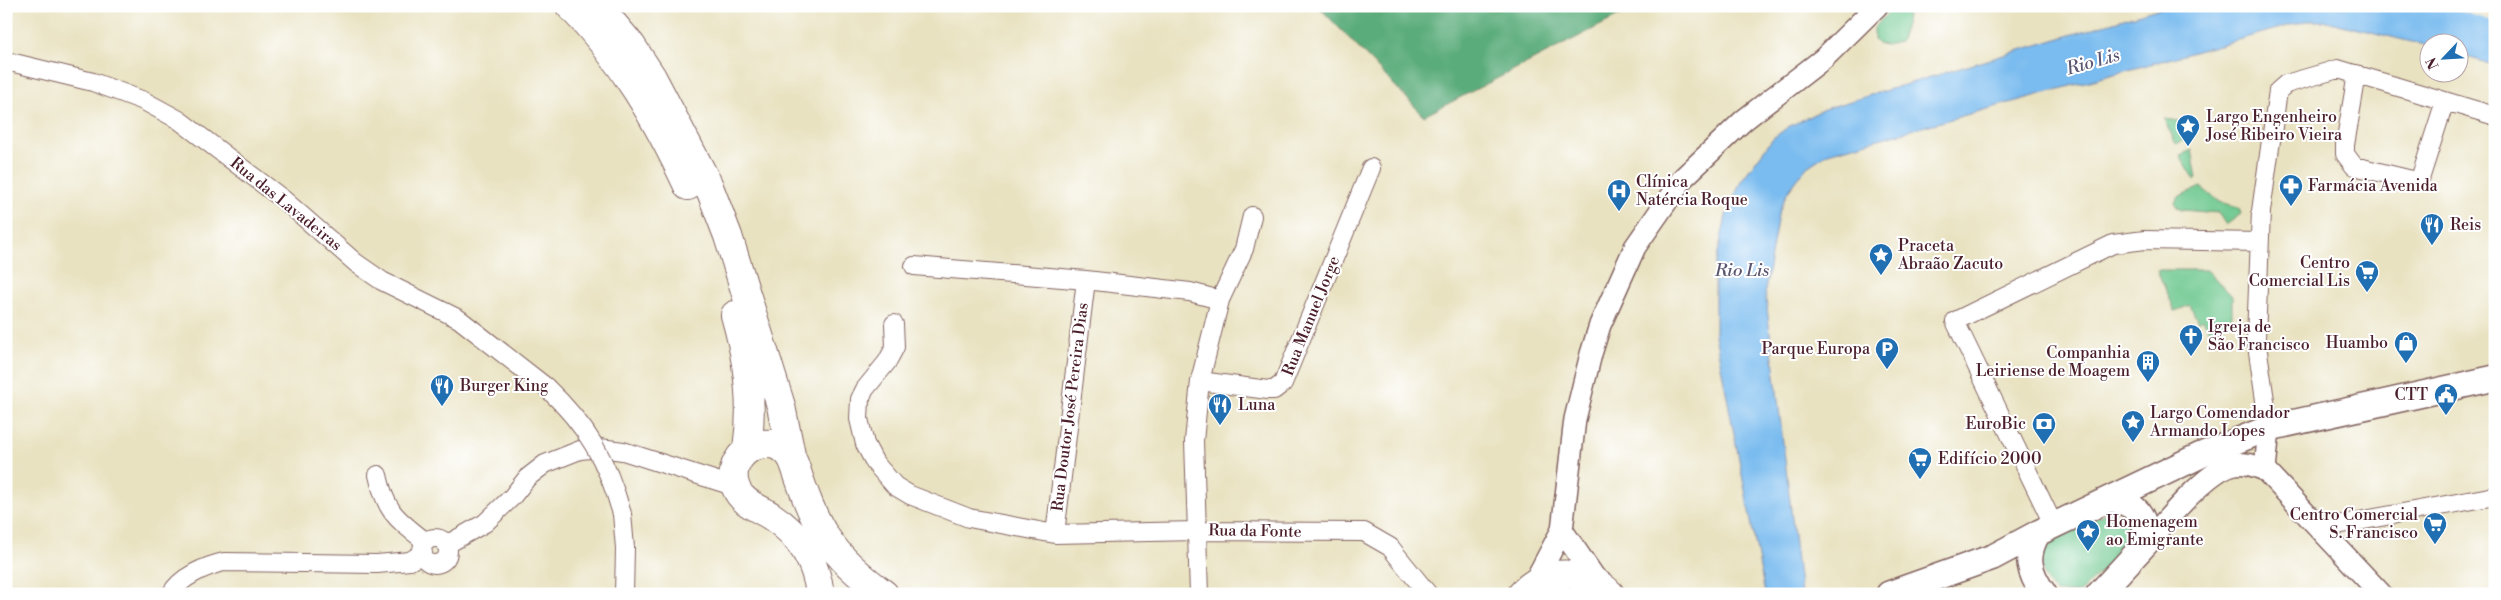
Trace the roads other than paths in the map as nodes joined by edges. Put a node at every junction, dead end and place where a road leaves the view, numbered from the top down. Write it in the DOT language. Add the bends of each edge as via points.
graph roads {
  1 [pos="570,6"];
  2 [pos="598,6"];
  3 [pos="1877,6"];
  4 [pos="6,61"];
  5 [pos="2357,74"];
  6 [pos="2445,101"];
  7 [pos="2495,116"];
  8 [pos="1371,168"];
  9 [pos="1252,216"];
  10 [pos="2259,242"];
  11 [pos="914,266"];
  12 [pos="1086,280"];
  13 [pos="1220,300"];
  14 [pos="894,324"];
  15 [pos="2495,378"];
  16 [pos="1200,381"];
  17 [pos="2269,428"];
  18 [pos="743,454"];
  19 [pos="791,455"];
  20 [pos="2265,470"];
  21 [pos="378,475"];
  22 [pos="702,477"];
  23 [pos="736,487"];
  24 [pos="2495,496"];
  25 [pos="2109,499"];
  26 [pos="1562,530"];
  27 [pos="2046,530"];
  28 [pos="1197,531"];
  29 [pos="1055,534"];
  30 [pos="2326,535"];
  31 [pos="2146,543"];
  32 [pos="424,548"];
  33 [pos="1993,557"];
  34 [pos="2029,569"];
  35 [pos="193,575"];
  36 [pos="1528,588"];
  37 [pos="1604,589"];
  38 [pos="171,594"];
  39 [pos="191,594"];
  40 [pos="624,594"];
  41 [pos="820,594"];
  42 [pos="884,594"];
  43 [pos="1199,594"];
  44 [pos="1428,594"];
  45 [pos="1889,594"];
  46 [pos="2044,594"];
  47 [pos="2099,594"];
  48 [pos="2381,594"];
  1 -- 18 [label="main road" via="619,62 647,106 702,214 743,344 751,404"];
  2 -- 19 [label="main road" via="631,45 652,77 708,184 728,236 782,406"];
  3 -- 26 [label="street" via="1823,59 1744,120 1683,178 1635,248 1600,325 1580,392"];
  4 -- 40 [label="street, Rua das Lavadeiras, bridge" via="93,82 144,101 179,120 284,200 382,282 459,319 546,387 593,440 606,465 622,514"];
  5 -- 6 [label="street"];
  5 -- 6 [label="street" via="2345,145 2354,166 2412,180 2420,179"];
  5 -- 10 [label="street" via="2338,69 2286,84 2278,91"];
  6 -- 7 [label="street"];
  8 -- 16 [label="street, Rua Manuel Jorge" via="1284,383 1268,390"];
  9 -- 13 [label="street" via="1244,249"];
  10 -- 17 [label="street" via="2256,338"];
  10 -- 27 [label="street" via="2145,240 2113,244 1955,321"];
  11 -- 12 [label="street"];
  12 -- 13 [label="street" via="1190,292"];
  12 -- 29 [label="street, Rua Doutor José Pereira Dias"];
  13 -- 16 [label="street"];
  14 -- 29 [label="street, Rua da Fonte" via="896,347 865,389 859,409 865,444 885,476 910,495 946,510 993,524"];
  15 -- 17 [label="main road"];
  16 -- 28 [label="street" via="1194,441"];
  17 -- 20 [label="street"];
  17 -- 25 [label="main road" via="2201,455"];
  18 -- 19 [label="main road" via="773,444"];
  18 -- 22 [label="street"];
  18 -- 23 [label="main road" via="735,474"];
  19 -- 42 [label="main road" via="812,513 832,548"];
  20 -- 30 [label="street"];
  20 -- 31 [label="street" via="2236,463 2218,469"];
  21 -- 32 [label="street" via="387,507"];
  22 -- 23 [label="street"];
  22 -- 32 [label="street" via="623,451 580,450 545,464 527,478 485,523 446,545 446,557 440,562 431,563"];
  23 -- 41 [label="main road" via="746,500 771,515 799,540 818,577"];
  24 -- 30 [label="street" via="2337,525"];
  25 -- 27 [label="main road"];
  25 -- 31 [label="main road" via="2124,501 2138,511 2146,524"];
  26 -- 36 [label="street"];
  26 -- 37 [label="street"];
  27 -- 33 [label="main road"];
  27 -- 34 [label="main road" via="2032,543"];
  28 -- 29 [label="street, Rua da Fonte"];
  28 -- 43 [label="street"];
  28 -- 44 [label="street, Rua da Fonte" via="1364,532 1390,547"];
  30 -- 48 [label="street"];
  31 -- 47 [label="main road"];
  32 -- 35 [label="street" via="410,561 377,564 224,562"];
  33 -- 34 [label="main road"];
  33 -- 45 [label="main road"];
  34 -- 46 [label="main road"];
  35 -- 38 [label="street"];
  35 -- 39 [label="street"];
  36 -- 37 [label="main road" via="1550,576 1567,574 1584,576"];
}
